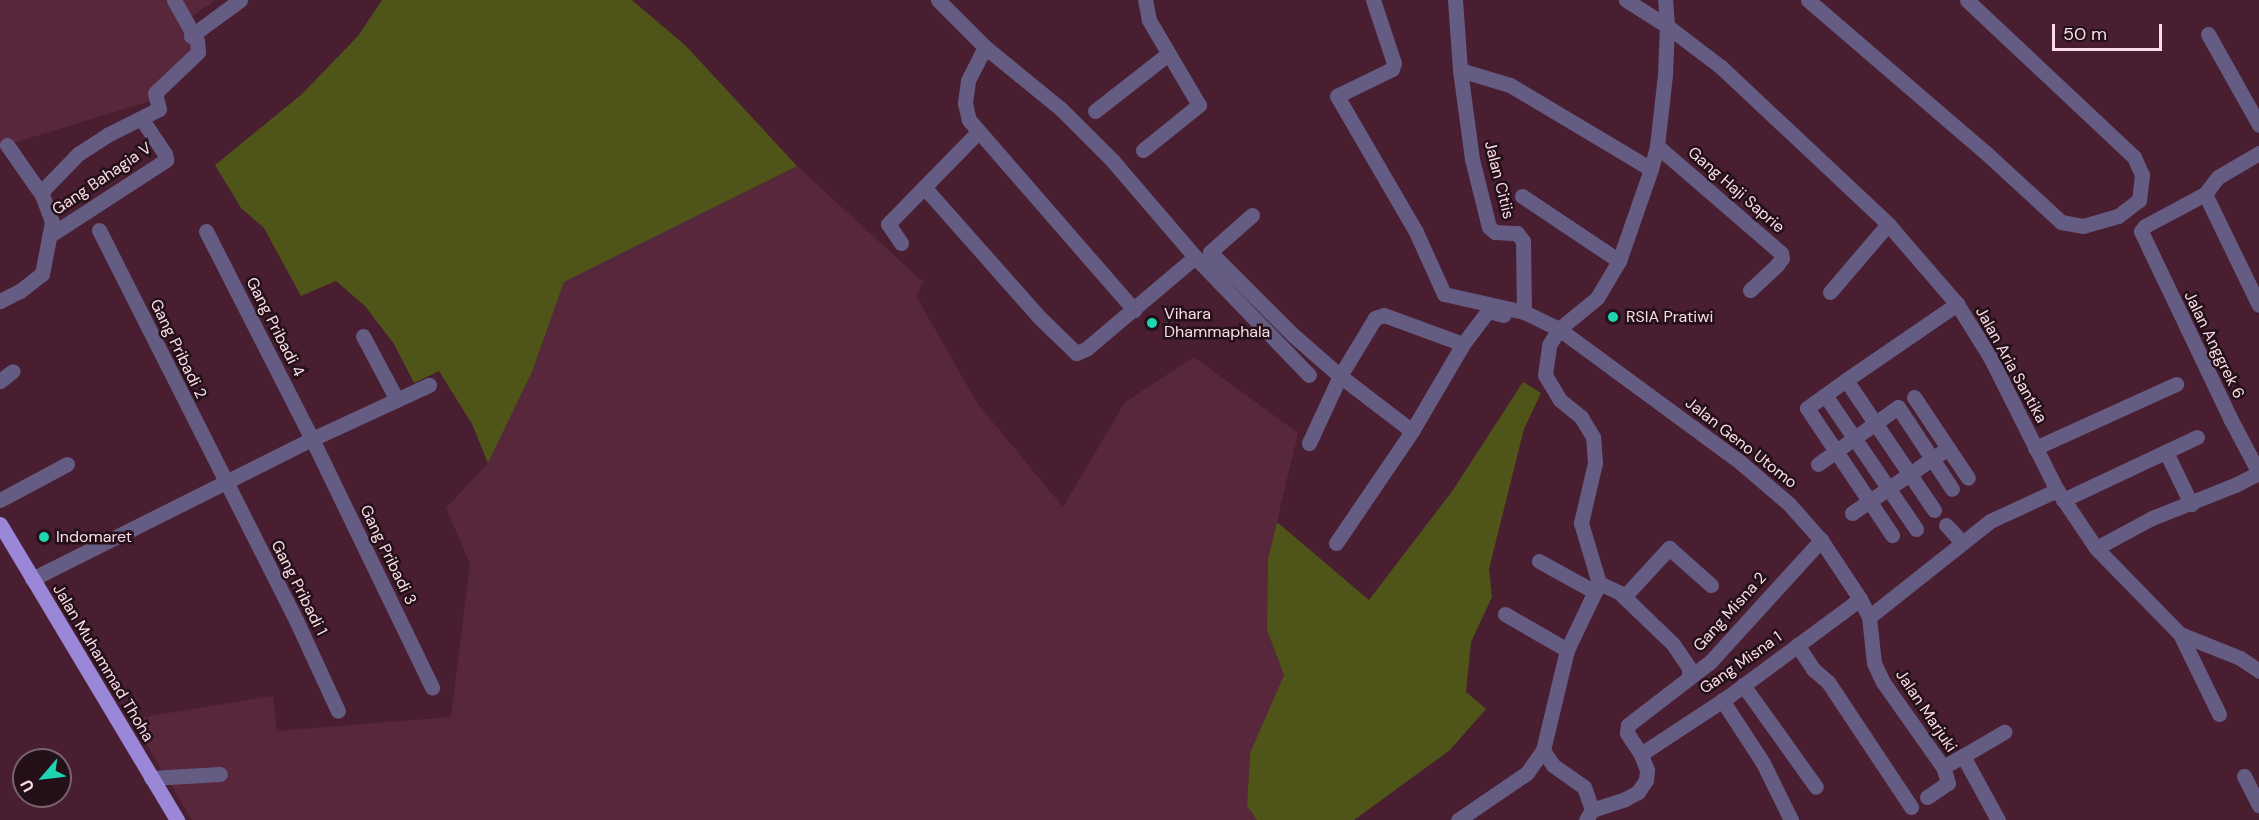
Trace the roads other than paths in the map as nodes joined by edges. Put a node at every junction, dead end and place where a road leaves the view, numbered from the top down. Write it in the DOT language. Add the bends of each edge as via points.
graph roads {
  1 [pos="174,0"];
  2 [pos="240,0"];
  3 [pos="938,0"];
  4 [pos="1145,0"];
  5 [pos="1373,0"];
  6 [pos="1455,0"];
  7 [pos="1626,0"];
  8 [pos="1665,0"];
  9 [pos="1808,0"];
  10 [pos="1967,0"];
  11 [pos="1667,26"];
  12 [pos="2208,34"];
  13 [pos="191,36"];
  14 [pos="985,47"];
  15 [pos="1168,54"];
  16 [pos="1460,70"];
  17 [pos="1095,111"];
  18 [pos="141,118"];
  19 [pos="2259,125"];
  20 [pos="978,132"];
  21 [pos="7,145"];
  22 [pos="1657,146"];
  23 [pos="1143,150"];
  24 [pos="2259,155"];
  25 [pos="1651,169"];
  26 [pos="924,187"];
  27 [pos="2205,194"];
  28 [pos="42,195"];
  29 [pos="1522,196"];
  30 [pos="1252,215"];
  31 [pos="1888,224"];
  32 [pos="99,230"];
  33 [pos="206,231"];
  34 [pos="49,236"];
  35 [pos="901,243"];
  36 [pos="1202,258"];
  37 [pos="1619,261"];
  38 [pos="1750,290"];
  39 [pos="1830,292"];
  40 [pos="0,301"];
  41 [pos="1957,304"];
  42 [pos="2259,305"];
  43 [pos="1489,307"];
  44 [pos="1134,310"];
  45 [pos="1507,312"];
  46 [pos="1524,312"];
  47 [pos="1557,331"];
  48 [pos="1280,335"];
  49 [pos="363,336"];
  50 [pos="1463,344"];
  51 [pos="13,371"];
  52 [pos="1309,375"];
  53 [pos="1340,376"];
  54 [pos="1846,380"];
  55 [pos="0,381"];
  56 [pos="2176,384"];
  57 [pos="429,385"];
  58 [pos="1825,395"];
  59 [pos="1914,397"];
  60 [pos="397,400"];
  61 [pos="1875,424"];
  62 [pos="1412,431"];
  63 [pos="2197,437"];
  64 [pos="1854,438"];
  65 [pos="312,439"];
  66 [pos="1309,443"];
  67 [pos="2035,447"];
  68 [pos="1948,448"];
  69 [pos="1836,451"];
  70 [pos="2166,452"];
  71 [pos="1933,459"];
  72 [pos="67,464"];
  73 [pos="1818,464"];
  74 [pos="2259,473"];
  75 [pos="1909,474"];
  76 [pos="1968,478"];
  77 [pos="225,483"];
  78 [pos="1888,489"];
  79 [pos="1952,489"];
  80 [pos="2060,495"];
  81 [pos="0,500"];
  82 [pos="1870,501"];
  83 [pos="2191,504"];
  84 [pos="1934,510"];
  85 [pos="1852,513"];
  86 [pos="0,524"];
  87 [pos="1946,525"];
  88 [pos="1916,529"];
  89 [pos="1893,535"];
  90 [pos="1821,540"];
  91 [pos="1962,542"];
  92 [pos="1336,543"];
  93 [pos="2096,548"];
  94 [pos="1539,561"];
  95 [pos="32,579"];
  96 [pos="1711,585"];
  97 [pos="1597,587"];
  98 [pos="1624,597"];
  99 [pos="1860,599"];
  100 [pos="1505,614"];
  101 [pos="1869,617"];
  102 [pos="2180,634"];
  103 [pos="1797,645"];
  104 [pos="1567,650"];
  105 [pos="2259,670"];
  106 [pos="1689,678"];
  107 [pos="1743,685"];
  108 [pos="432,687"];
  109 [pos="1722,700"];
  110 [pos="338,711"];
  111 [pos="2219,714"];
  112 [pos="2004,732"];
  113 [pos="1543,750"];
  114 [pos="1641,754"];
  115 [pos="1963,756"];
  116 [pos="1943,767"];
  117 [pos="220,774"];
  118 [pos="2244,776"];
  119 [pos="152,778"];
  120 [pos="1816,787"];
  121 [pos="1927,796"];
  122 [pos="2259,805"];
  123 [pos="1911,807"];
  124 [pos="1589,815"];
  125 [pos="177,820"];
  126 [pos="1458,820"];
  127 [pos="1791,820"];
  128 [pos="1998,820"];
  1 -- 13 [label="street"];
  2 -- 13 [label="street"];
  3 -- 14 [label="street"];
  4 -- 15 [label="street" via="1149,20"];
  5 -- 43 [label="street" via="1394,63 1392,69 1338,94 1337,98 1416,232 1444,294"];
  6 -- 16 [label="street, Jalan Citiis"];
  7 -- 11 [label="street, Jalan Aria Santika"];
  8 -- 11 [label="street"];
  9 -- 10 [label="street" via="2061,222 2083,226 2118,216 2139,200 2142,175 2134,157"];
  11 -- 22 [label="street"];
  11 -- 31 [label="street, Jalan Aria Santika" via="1721,67"];
  12 -- 19 [label="street"];
  13 -- 18 [label="street" via="198,51 155,93 159,109"];
  14 -- 20 [label="street" via="968,81 965,103 969,120"];
  14 -- 36 [label="street" via="1061,109"];
  15 -- 17 [label="street"];
  15 -- 23 [label="street" via="1199,105"];
  16 -- 25 [label="street" via="1509,85"];
  16 -- 46 [label="street, Jalan Citiis" via="1472,159 1489,227 1495,232 1517,233 1523,242"];
  18 -- 28 [label="street" via="78,154"];
  18 -- 34 [label="street, Gang Bahagia V" via="166,160"];
  20 -- 26 [label="street"];
  20 -- 44 [label="street"];
  21 -- 28 [label="street"];
  22 -- 25 [label="street"];
  22 -- 38 [label="street, Gang Haji Saprie" via="1781,253 1777,265"];
  24 -- 27 [label="street" via="2218,177"];
  25 -- 37 [label="street"];
  26 -- 35 [label="street" via="888,224"];
  26 -- 44 [label="street" via="1072,352 1086,349"];
  27 -- 42 [label="street"];
  27 -- 74 [label="street, Jalan Anggrek 6" via="2141,231"];
  28 -- 34 [label="street" via="52,222"];
  29 -- 37 [label="street"];
  30 -- 36 [label="street"];
  31 -- 39 [label="street"];
  31 -- 41 [label="street, Jalan Aria Santika"];
  32 -- 77 [label="street, Gang Pribadi 2"];
  33 -- 65 [label="street, Gang Pribadi 4"];
  34 -- 40 [label="street" via="42,274"];
  36 -- 44 [label="street"];
  36 -- 48 [label="street"];
  36 -- 48 [label="street"];
  37 -- 47 [label="street" via="1597,298"];
  41 -- 54 [label="street"];
  41 -- 67 [label="street, Jalan Aria Santika" via="1990,357"];
  43 -- 45 [label="street"];
  43 -- 50 [label="street"];
  45 -- 46 [label="street"];
  45 -- 47 [label="street"];
  46 -- 47 [label="street"];
  47 -- 90 [label="street, Jalan Geno Utomo" via="1740,462 1789,504"];
  47 -- 97 [label="street" via="1549,345 1545,375 1560,400 1581,417 1593,437 1595,463 1581,523"];
  48 -- 52 [label="street"];
  48 -- 53 [label="street"];
  49 -- 60 [label="street"];
  50 -- 53 [label="street" via="1380,314"];
  50 -- 62 [label="street"];
  51 -- 55 [label="street"];
  53 -- 62 [label="street"];
  53 -- 66 [label="street"];
  54 -- 58 [label="street"];
  54 -- 61 [label="street"];
  56 -- 67 [label="street"];
  57 -- 60 [label="street"];
  58 -- 64 [label="street"];
  58 -- 69 [label="street" via="1807,408"];
  59 -- 68 [label="street"];
  60 -- 65 [label="street"];
  61 -- 64 [label="street"];
  61 -- 71 [label="street" via="1898,407"];
  61 -- 75 [label="street"];
  62 -- 92 [label="street"];
  63 -- 70 [label="street"];
  64 -- 69 [label="street"];
  64 -- 78 [label="street"];
  65 -- 77 [label="street"];
  65 -- 108 [label="street, Gang Pribadi 3"];
  67 -- 80 [label="street, Jalan Aria Santika"];
  68 -- 71 [label="street"];
  68 -- 76 [label="street"];
  69 -- 73 [label="street"];
  69 -- 82 [label="street"];
  70 -- 80 [label="street"];
  70 -- 83 [label="street"];
  71 -- 75 [label="street"];
  71 -- 79 [label="street"];
  72 -- 81 [label="street"];
  74 -- 83 [label="street"];
  75 -- 78 [label="street"];
  75 -- 84 [label="street"];
  77 -- 95 [label="street"];
  77 -- 110 [label="street, Gang Pribadi 1"];
  78 -- 82 [label="street"];
  78 -- 88 [label="street"];
  80 -- 91 [label="street" via="1990,521"];
  80 -- 93 [label="street, Jalan Aria Santika"];
  82 -- 85 [label="street"];
  82 -- 89 [label="street"];
  83 -- 93 [label="street" via="2152,518"];
  86 -- 95 [label="main road, Jalan Muhammad Thoha"];
  87 -- 91 [label="street"];
  90 -- 99 [label="street, Jalan Geno Utomo"];
  90 -- 106 [label="street, Gang Misna 2" via="1711,661"];
  91 -- 101 [label="street"];
  93 -- 102 [label="street, Jalan Aria Santika"];
  94 -- 97 [label="street"];
  95 -- 119 [label="main road, Jalan Muhammad Thoha"];
  96 -- 98 [label="street" via="1669,548"];
  97 -- 98 [label="street" via="1613,588"];
  97 -- 104 [label="street"];
  98 -- 106 [label="street" via="1673,644 1689,668"];
  99 -- 101 [label="street, Jalan Geno Utomo"];
  99 -- 103 [label="street, Gang Misna 1"];
  100 -- 104 [label="street"];
  101 -- 116 [label="street, Jalan Marjuki" via="1874,663 1883,682"];
  102 -- 105 [label="street, Jalan Aria Santika" via="2240,658"];
  102 -- 111 [label="street"];
  103 -- 107 [label="street, Gang Misna 1"];
  103 -- 123 [label="street" via="1813,669 1828,682"];
  104 -- 113 [label="street"];
  106 -- 114 [label="street, Gang Misna 2" via="1628,725 1627,733"];
  107 -- 109 [label="street, Gang Misna 1"];
  107 -- 120 [label="street"];
  109 -- 114 [label="street, Gang Misna 1"];
  109 -- 127 [label="street" via="1763,763"];
  112 -- 115 [label="street"];
  113 -- 124 [label="street" via="1553,765 1584,787"];
  113 -- 126 [label="street" via="1527,773"];
  114 -- 124 [label="street" via="1647,770 1638,792"];
  115 -- 116 [label="street, Jalan Marjuki"];
  115 -- 128 [label="street, Jalan Marjuki"];
  116 -- 121 [label="street" via="1948,783"];
  117 -- 119 [label="street"];
  118 -- 122 [label="street"];
  119 -- 125 [label="main road, Jalan Muhammad Thoha"];
}
